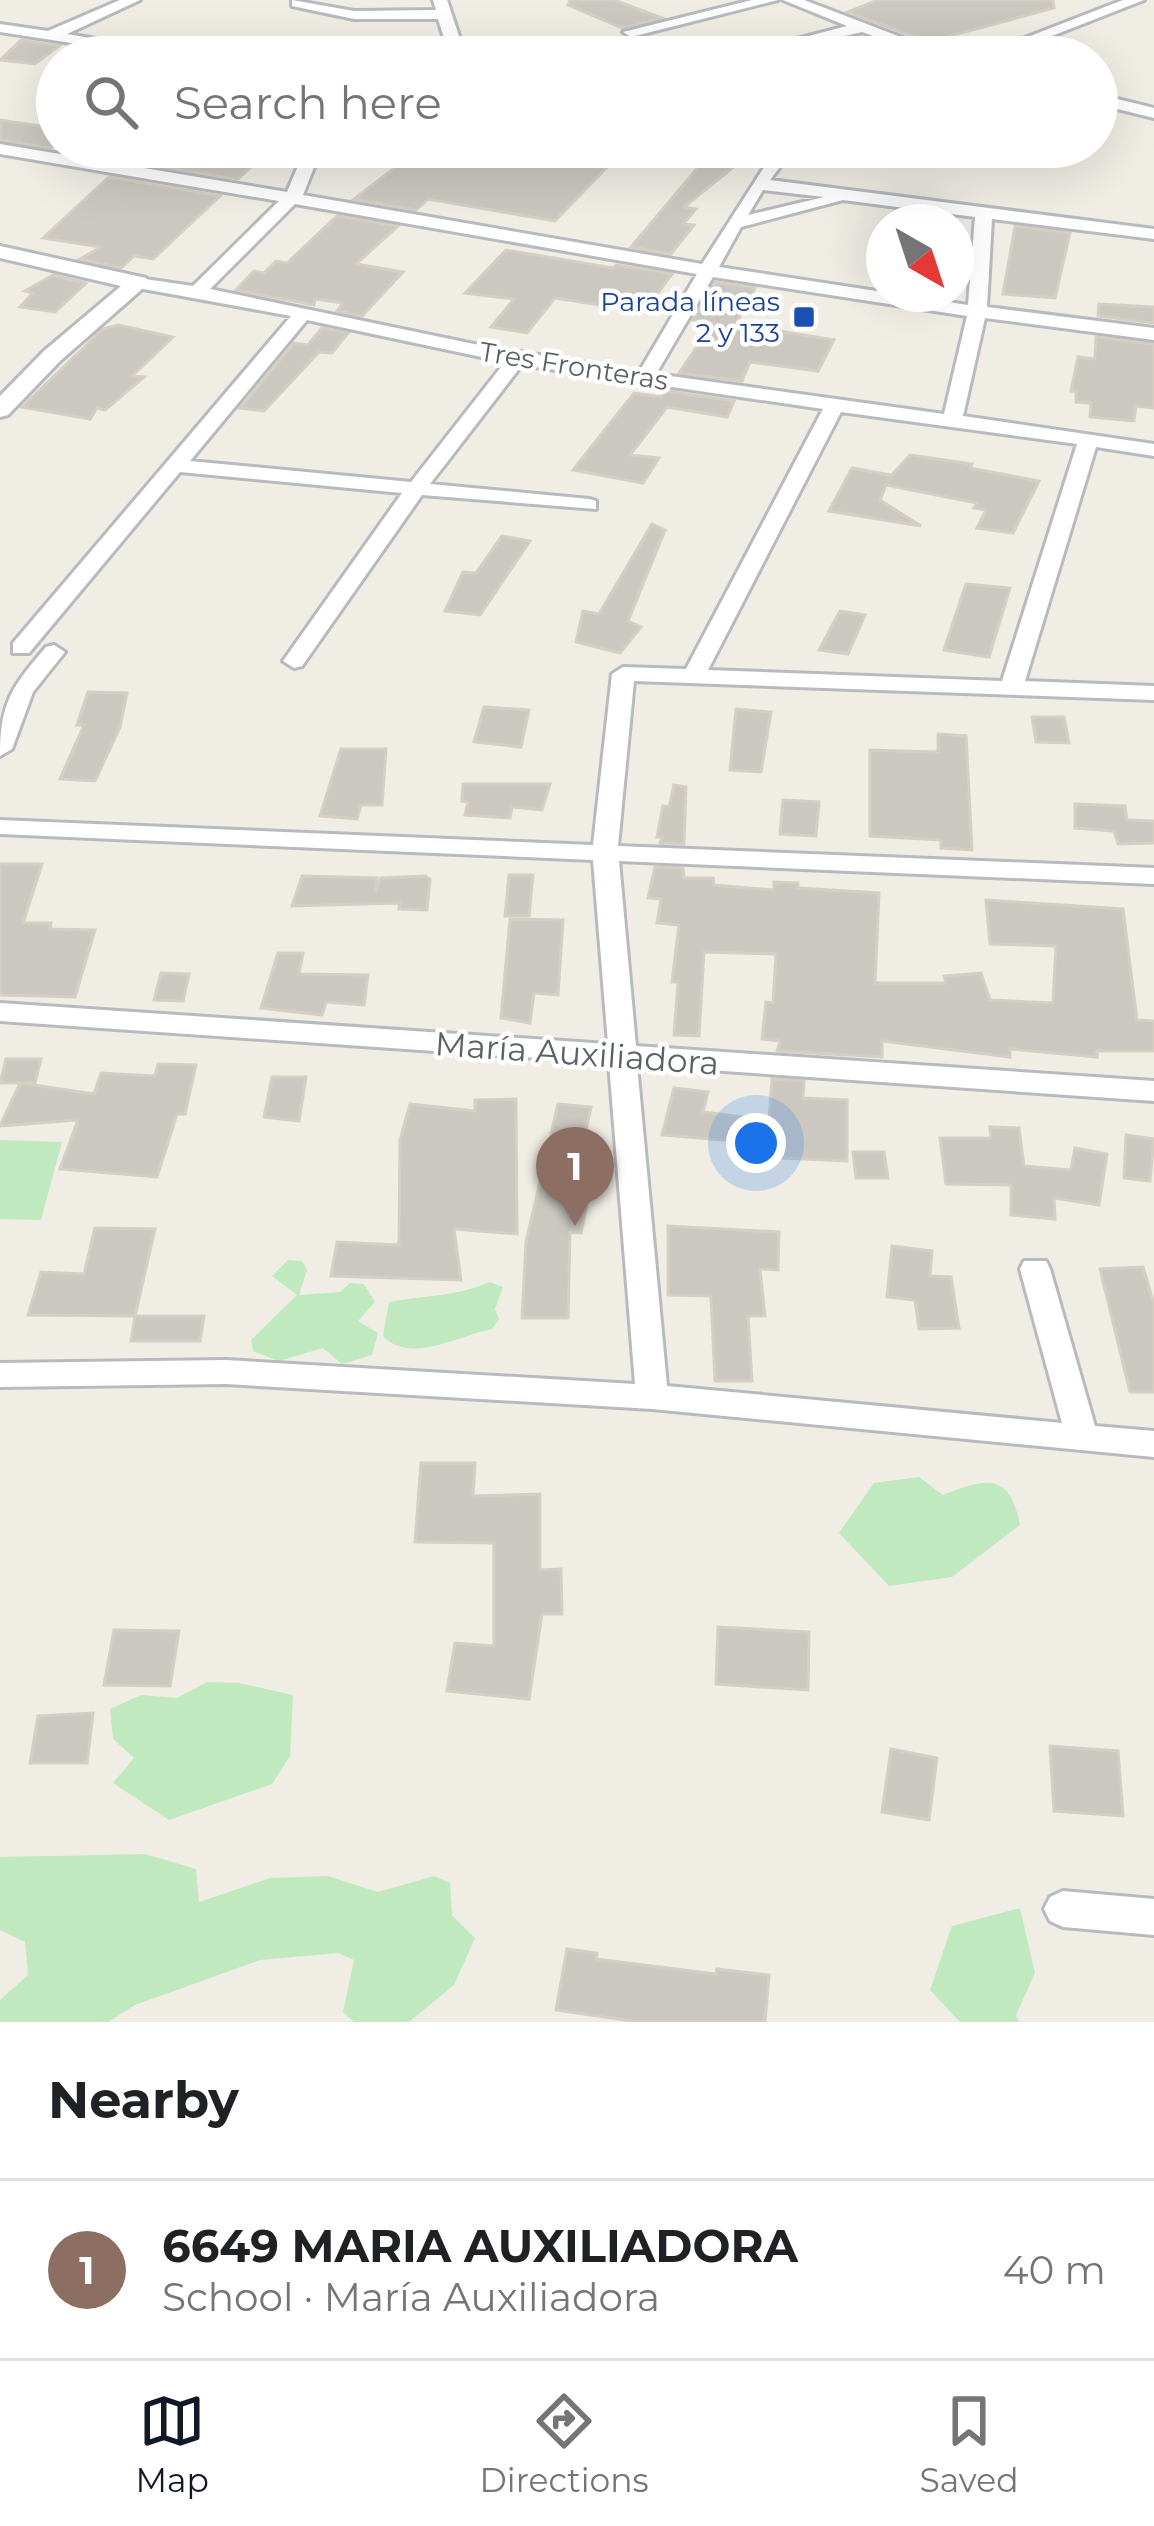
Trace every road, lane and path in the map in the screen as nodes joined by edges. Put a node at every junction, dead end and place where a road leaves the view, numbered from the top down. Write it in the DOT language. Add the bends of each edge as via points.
graph roads {
  1 [pos="133,0"];
  2 [pos="771,0"];
  3 [pos="790,0"];
  4 [pos="1137,0"];
  5 [pos="297,3"];
  6 [pos="442,7"];
  7 [pos="862,27"];
  8 [pos="0,28"];
  9 [pos="631,32"];
  10 [pos="47,36"];
  11 [pos="451,36"];
  12 [pos="824,36"];
  13 [pos="887,36"];
  14 [pos="1040,36"];
  15 [pos="1118,104"];
  16 [pos="1151,111"];
  17 [pos="0,148"];
  18 [pos="36,154"];
  19 [pos="125,168"];
  20 [pos="305,168"];
  21 [pos="771,168"];
  22 [pos="758,184"];
  23 [pos="294,195"];
  24 [pos="856,195"];
  25 [pos="984,212"];
  26 [pos="736,223"];
  27 [pos="1154,234"];
  28 [pos="0,252"];
  29 [pos="709,272"];
  30 [pos="138,283"];
  31 [pos="198,291"];
  32 [pos="303,313"];
  33 [pos="977,314"];
  34 [pos="1154,334"];
  35 [pos="517,358"];
  36 [pos="644,379"];
  37 [pos="836,404"];
  38 [pos="0,410"];
  39 [pos="953,418"];
  40 [pos="1088,440"];
  41 [pos="1154,451"];
  42 [pos="172,465"];
  43 [pos="418,486"];
  44 [pos="589,505"];
  45 [pos="293,661"];
  46 [pos="695,674"];
  47 [pos="1012,686"];
  48 [pos="1154,693"];
  49 [pos="0,749"];
  50 [pos="0,827"];
  51 [pos="605,850"];
  52 [pos="1154,876"];
  53 [pos="0,1012"];
  54 [pos="626,1058"];
  55 [pos="1154,1091"];
  56 [pos="1035,1269"];
  57 [pos="0,1375"];
  58 [pos="652,1396"];
  59 [pos="1082,1437"];
  60 [pos="1154,1444"];
  61 [pos="1064,1909"];
  62 [pos="1154,1917"];
  1 -- 10 [label="street"];
  2 -- 9 [label="street"];
  3 -- 7 [label="street"];
  4 -- 14 [label="street"];
  5 -- 6 [label="street" via="354,16"];
  6 -- 11 [label="street"];
  7 -- 12 [label="street"];
  7 -- 13 [label="street"];
  8 -- 10 [label="street"];
  15 -- 16 [label="street"];
  17 -- 18 [label="street"];
  19 -- 23 [label="street"];
  20 -- 23 [label="street"];
  21 -- 22 [label="street"];
  22 -- 24 [label="street"];
  22 -- 26 [label="street"];
  23 -- 29 [label="street"];
  23 -- 31 [label="street"];
  24 -- 25 [label="street"];
  24 -- 26 [label="street"];
  25 -- 27 [label="street"];
  25 -- 33 [label="street"];
  26 -- 29 [label="street"];
  28 -- 30 [label="street, Tres Fronteras"];
  29 -- 33 [label="street"];
  29 -- 36 [label="street"];
  30 -- 31 [label="street, Tres Fronteras"];
  30 -- 38 [label="street"];
  31 -- 32 [label="street, Tres Fronteras"];
  32 -- 35 [label="street, Tres Fronteras"];
  32 -- 42 [label="street"];
  33 -- 34 [label="street"];
  33 -- 39 [label="street"];
  35 -- 36 [label="street, Tres Fronteras"];
  35 -- 43 [label="street"];
  36 -- 37 [label="street, Tres Fronteras"];
  37 -- 39 [label="street, Tres Fronteras"];
  37 -- 46 [label="street"];
  39 -- 40 [label="street, Tres Fronteras"];
  40 -- 41 [label="street, Tres Fronteras"];
  40 -- 47 [label="street"];
  42 -- 43 [label="street"];
  42 -- 49 [label="street" via="21,648 53,652 22,690"];
  43 -- 44 [label="street"];
  43 -- 45 [label="street"];
  46 -- 47 [label="street"];
  46 -- 51 [label="street" via="623,674"];
  47 -- 48 [label="street"];
  50 -- 51 [label="street"];
  51 -- 52 [label="street"];
  51 -- 54 [label="street"];
  53 -- 54 [label="street, María Auxiliadora"];
  54 -- 55 [label="street, María Auxiliadora"];
  54 -- 58 [label="street"];
  56 -- 59 [label="street"];
  57 -- 58 [label="street" via="226,1372"];
  58 -- 59 [label="street"];
  59 -- 60 [label="street"];
  61 -- 62 [label="street"];
}
